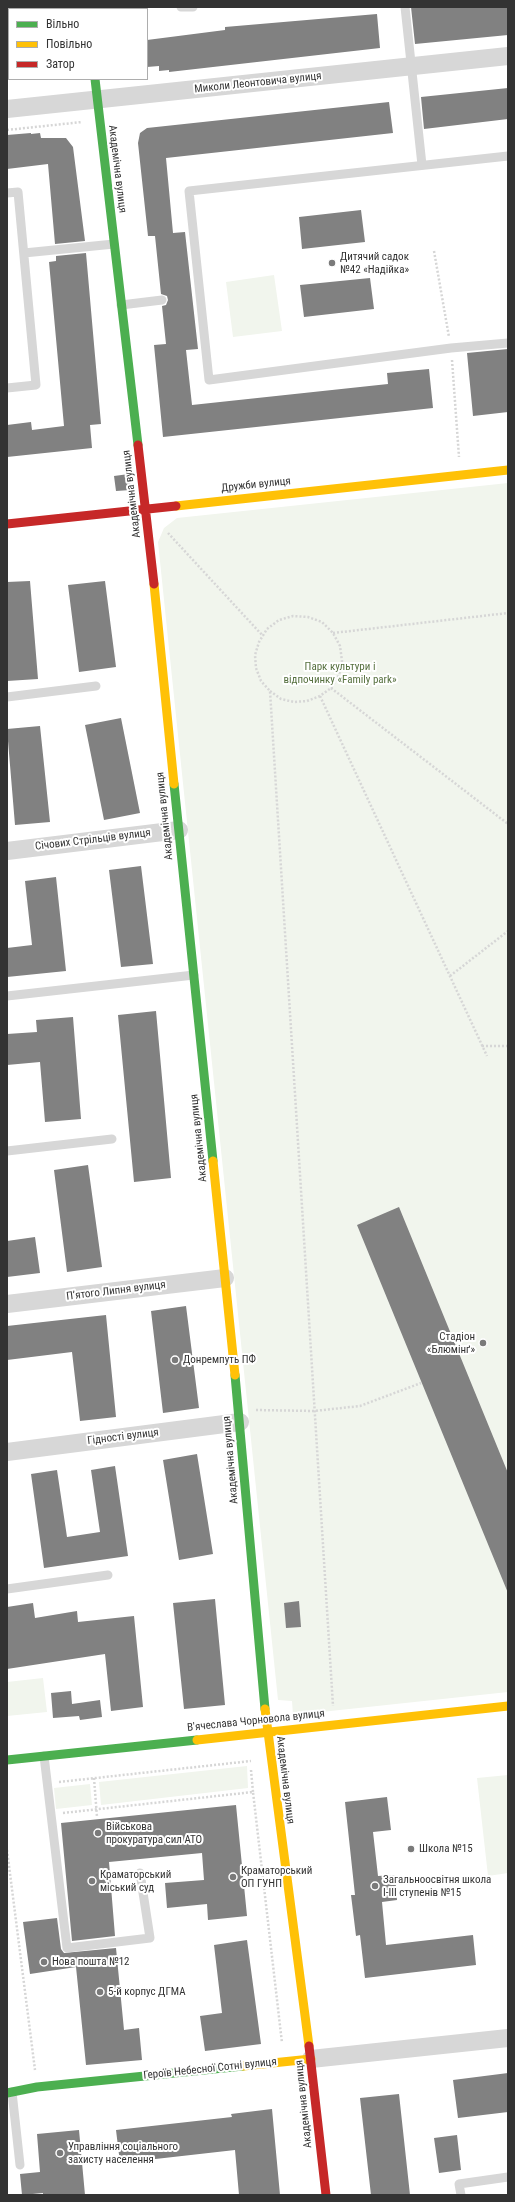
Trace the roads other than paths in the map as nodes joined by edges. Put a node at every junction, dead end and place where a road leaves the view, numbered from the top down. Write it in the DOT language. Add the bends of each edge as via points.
graph roads {
  1 [pos="181,7"];
  2 [pos="193,7"];
  3 [pos="405,7"];
  4 [pos="508,56"];
  5 [pos="411,67"];
  6 [pos="94,80"];
  7 [pos="97,100"];
  8 [pos="7,109"];
  9 [pos="508,156"];
  10 [pos="422,165"];
  11 [pos="7,193"];
  12 [pos="114,244"];
  13 [pos="24,253"];
  14 [pos="162,300"];
  15 [pos="121,305"];
  16 [pos="508,343"];
  17 [pos="7,388"];
  18 [pos="508,470"];
  19 [pos="146,509"];
  20 [pos="7,524"];
  21 [pos="96,686"];
  22 [pos="7,697"];
  23 [pos="179,830"];
  24 [pos="7,851"];
  25 [pos="194,975"];
  26 [pos="7,996"];
  27 [pos="112,1139"];
  28 [pos="7,1151"];
  29 [pos="225,1278"];
  30 [pos="7,1304"];
  31 [pos="239,1416"];
  32 [pos="7,1452"];
  33 [pos="108,1575"];
  34 [pos="7,1589"];
  35 [pos="508,1706"];
  36 [pos="267,1732"];
  37 [pos="44,1756"];
  38 [pos="7,1760"];
  39 [pos="140,1873"];
  40 [pos="508,2038"];
  41 [pos="311,2059"];
  42 [pos="9,2092"];
  43 [pos="20,2165"];
  44 [pos="508,2177"];
  45 [pos="326,2195"];
  46 [pos="461,2195"];
  1 -- 2 [label="lane"];
  3 -- 5 [label="lane"];
  4 -- 5 [label="street, Миколи Леонтовича вулиця"];
  5 -- 7 [label="street, Миколи Леонтовича вулиця"];
  5 -- 10 [label="lane"];
  6 -- 7 [label="street, Академічна вулиця"];
  7 -- 8 [label="street, Миколи Леонтовича вулиця"];
  7 -- 12 [label="street, Академічна вулиця"];
  9 -- 10 [label="lane"];
  10 -- 16 [label="lane" via="189,191 209,380 451,348"];
  11 -- 13 [label="lane" via="18,192"];
  12 -- 13 [label="lane"];
  12 -- 15 [label="street, Академічна вулиця"];
  13 -- 17 [label="lane" via="36,385"];
  14 -- 15 [label="lane"];
  15 -- 19 [label="street, Академічна вулиця"];
  18 -- 19 [label="street, Дружби вулиця"];
  19 -- 20 [label="street, Дружби вулиця"];
  19 -- 23 [label="street, Академічна вулиця"];
  21 -- 22 [label="lane"];
  23 -- 24 [label="street, Січових Стрільців вулиця"];
  23 -- 25 [label="street, Академічна вулиця"];
  25 -- 26 [label="lane"];
  25 -- 29 [label="street, Академічна вулиця"];
  27 -- 28 [label="lane"];
  29 -- 30 [label="street, П’ятого Липня вулиця"];
  29 -- 31 [label="street, Академічна вулиця"];
  31 -- 32 [label="street, Гідності вулиця"];
  31 -- 36 [label="street, Академічна вулиця"];
  33 -- 34 [label="lane"];
  35 -- 36 [label="street, В'ячеслава Чорновола вулиця"];
  36 -- 37 [label="street, В'ячеслава Чорновола вулиця"];
  36 -- 41 [label="street, Академічна вулиця"];
  37 -- 38 [label="street, В'ячеслава Чорновола вулиця"];
  37 -- 39 [label="lane" via="67,1948 150,1938"];
  40 -- 41 [label="street, Героїв Небесної Сотні вулиця"];
  41 -- 42 [label="street, Героїв Небесної Сотні вулиця"];
  41 -- 45 [label="street, Академічна вулиця"];
  42 -- 43 [label="lane"];
  44 -- 46 [label="lane" via="459,2184"];
}
